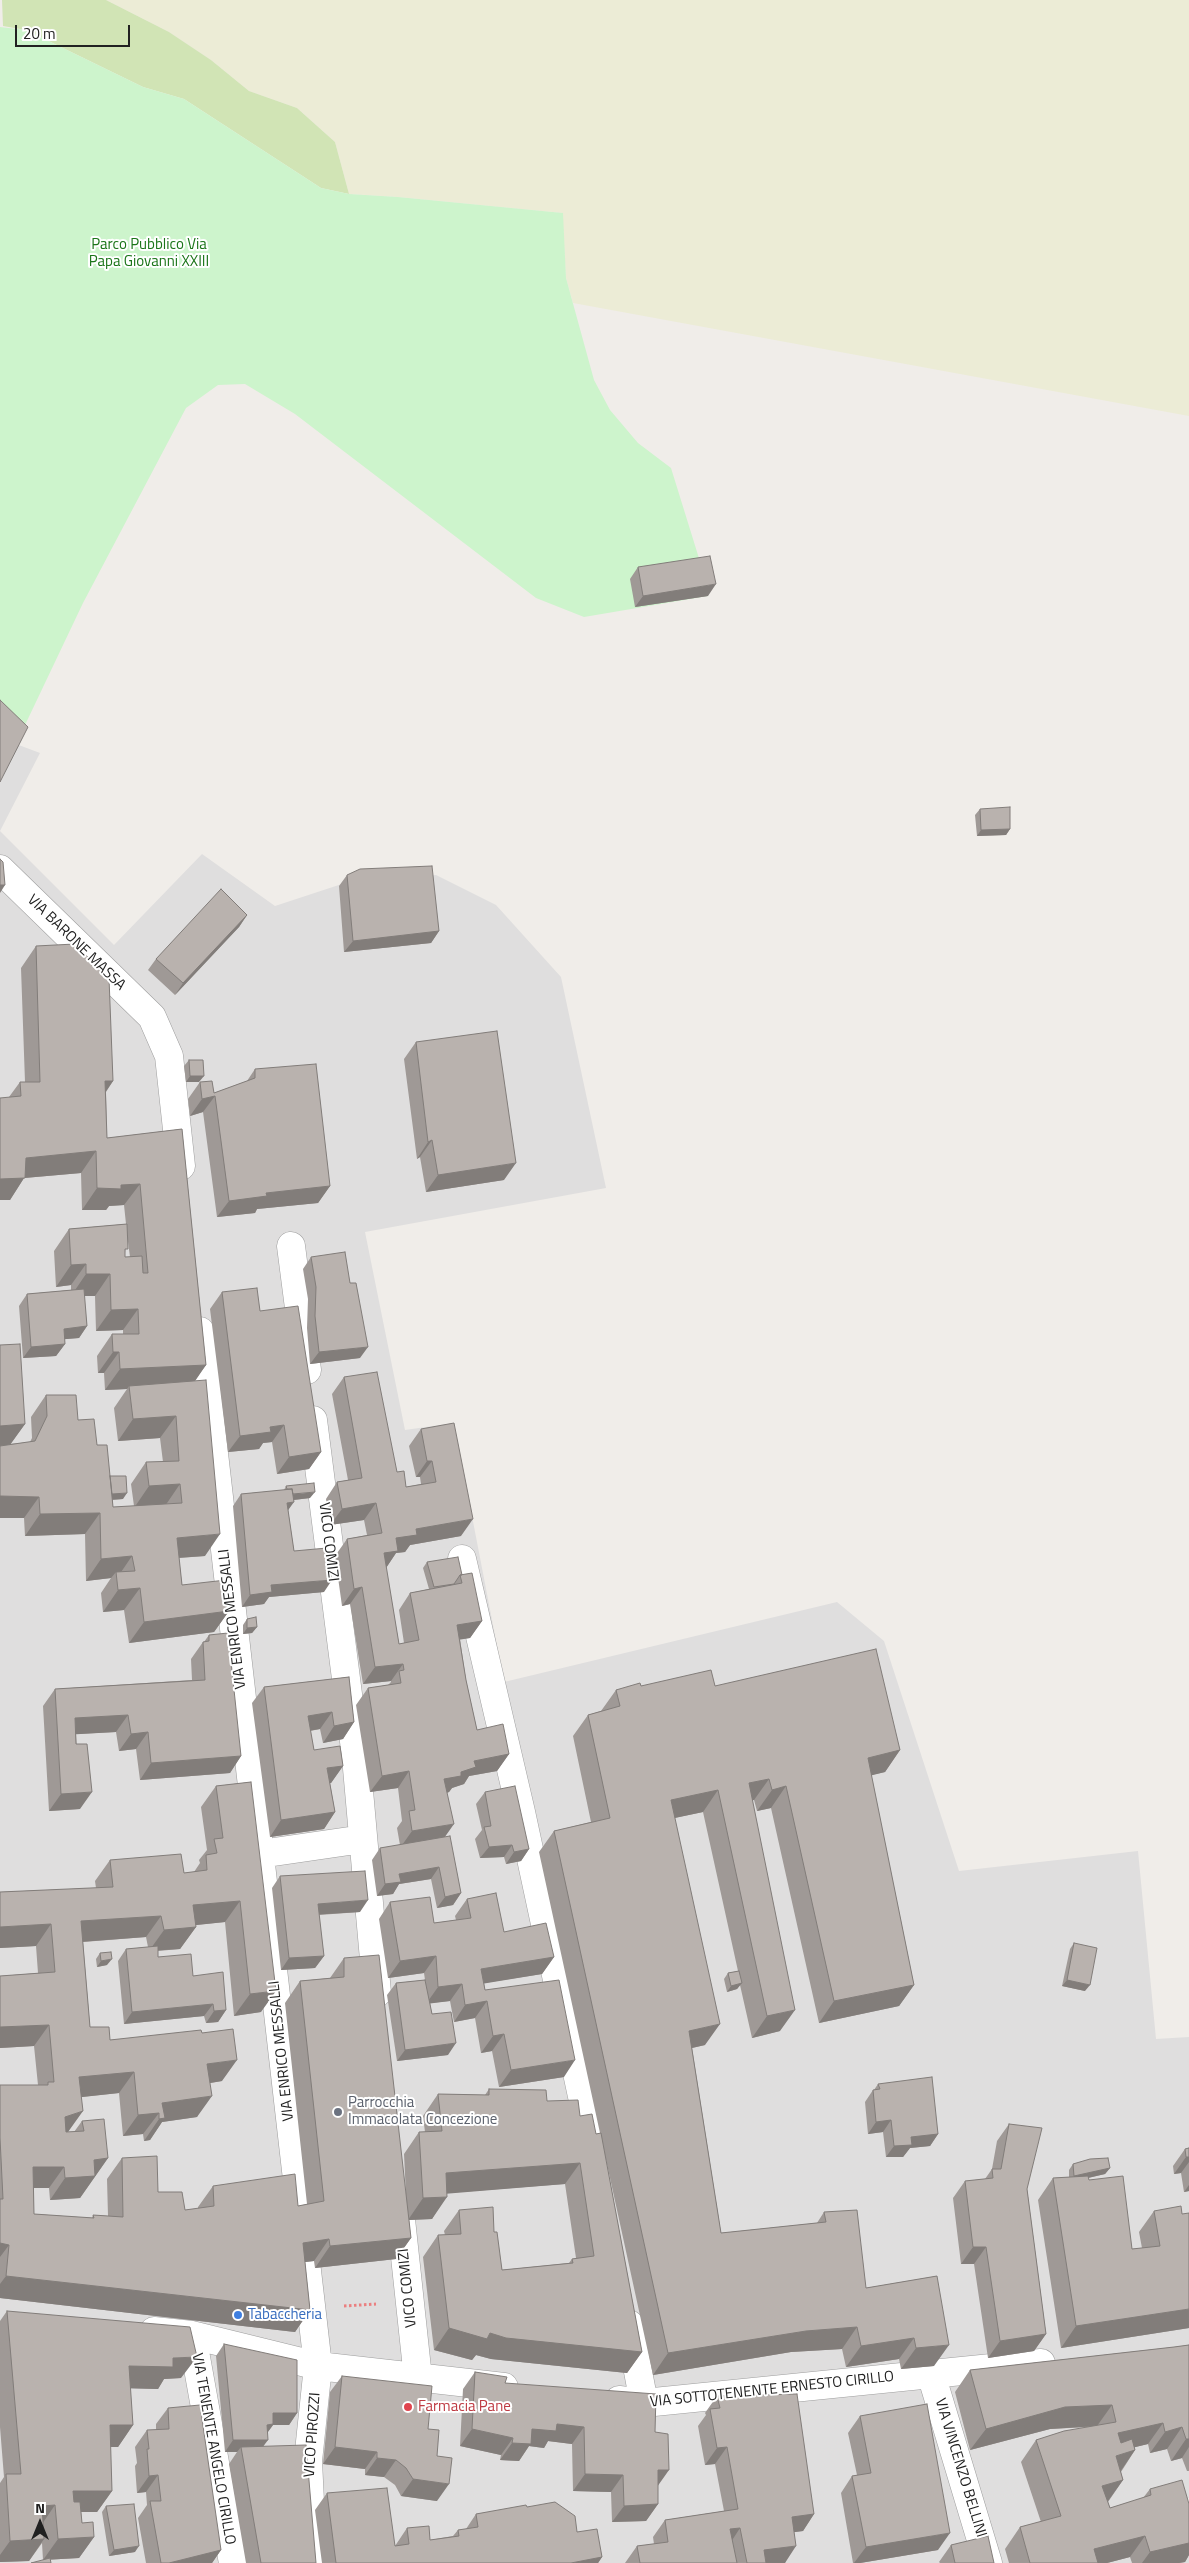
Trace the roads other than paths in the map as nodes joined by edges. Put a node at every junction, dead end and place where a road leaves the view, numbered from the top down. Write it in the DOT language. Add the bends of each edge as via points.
graph roads {
  1 [pos="0,868"];
  2 [pos="184,1194"];
  3 [pos="292,1246"];
  4 [pos="197,1302"];
  5 [pos="462,1559"];
  6 [pos="362,1839"];
  7 [pos="260,1854"];
  8 [pos="380,2023"];
  9 [pos="599,2175"];
  10 [pos="397,2186"];
  11 [pos="302,2223"];
  12 [pos="306,2262"];
  13 [pos="624,2299"];
  14 [pos="125,2329"];
  15 [pos="192,2335"];
  16 [pos="1070,2360"];
  17 [pos="318,2366"];
  18 [pos="931,2374"];
  19 [pos="418,2378"];
  20 [pos="526,2390"];
  21 [pos="595,2398"];
  22 [pos="644,2403"];
  23 [pos="233,2563"];
  24 [pos="313,2563"];
  25 [pos="988,2563"];
  1 -- 2 [label="street, VIA BARONE MASSA" via="152,1017 169,1056"];
  3 -- 6 [label="street, VICO COMIZI" via="356,1757"];
  4 -- 7 [label="street, VIA ENRICO MESSALLI"];
  5 -- 9 [label="street" via="521,1812"];
  6 -- 7 [label="street"];
  6 -- 8 [label="street, VICO COMIZI"];
  7 -- 11 [label="street, VIA ENRICO MESSALLI"];
  10 -- 19 [label="street, VICO COMIZI"];
  12 -- 17 [label="street"];
  13 -- 22 [label="street"];
  14 -- 15 [label="street"];
  15 -- 17 [label="street"];
  15 -- 23 [label="street, VIA TENENTE ANGELO CIRILLO"];
  16 -- 18 [label="street, VIA SOTTOTENENTE ERNESTO CIRILLO"];
  17 -- 19 [label="street"];
  17 -- 24 [label="street, VICO PIROZZI" via="308,2461"];
  18 -- 22 [label="street, VIA SOTTOTENENTE ERNESTO CIRILLO"];
  18 -- 25 [label="street, VIA VINCENZO BELLINI"];
  19 -- 20 [label="street"];
  21 -- 22 [label="street, VIA SOTTOTENENTE ERNESTO CIRILLO"];
}
